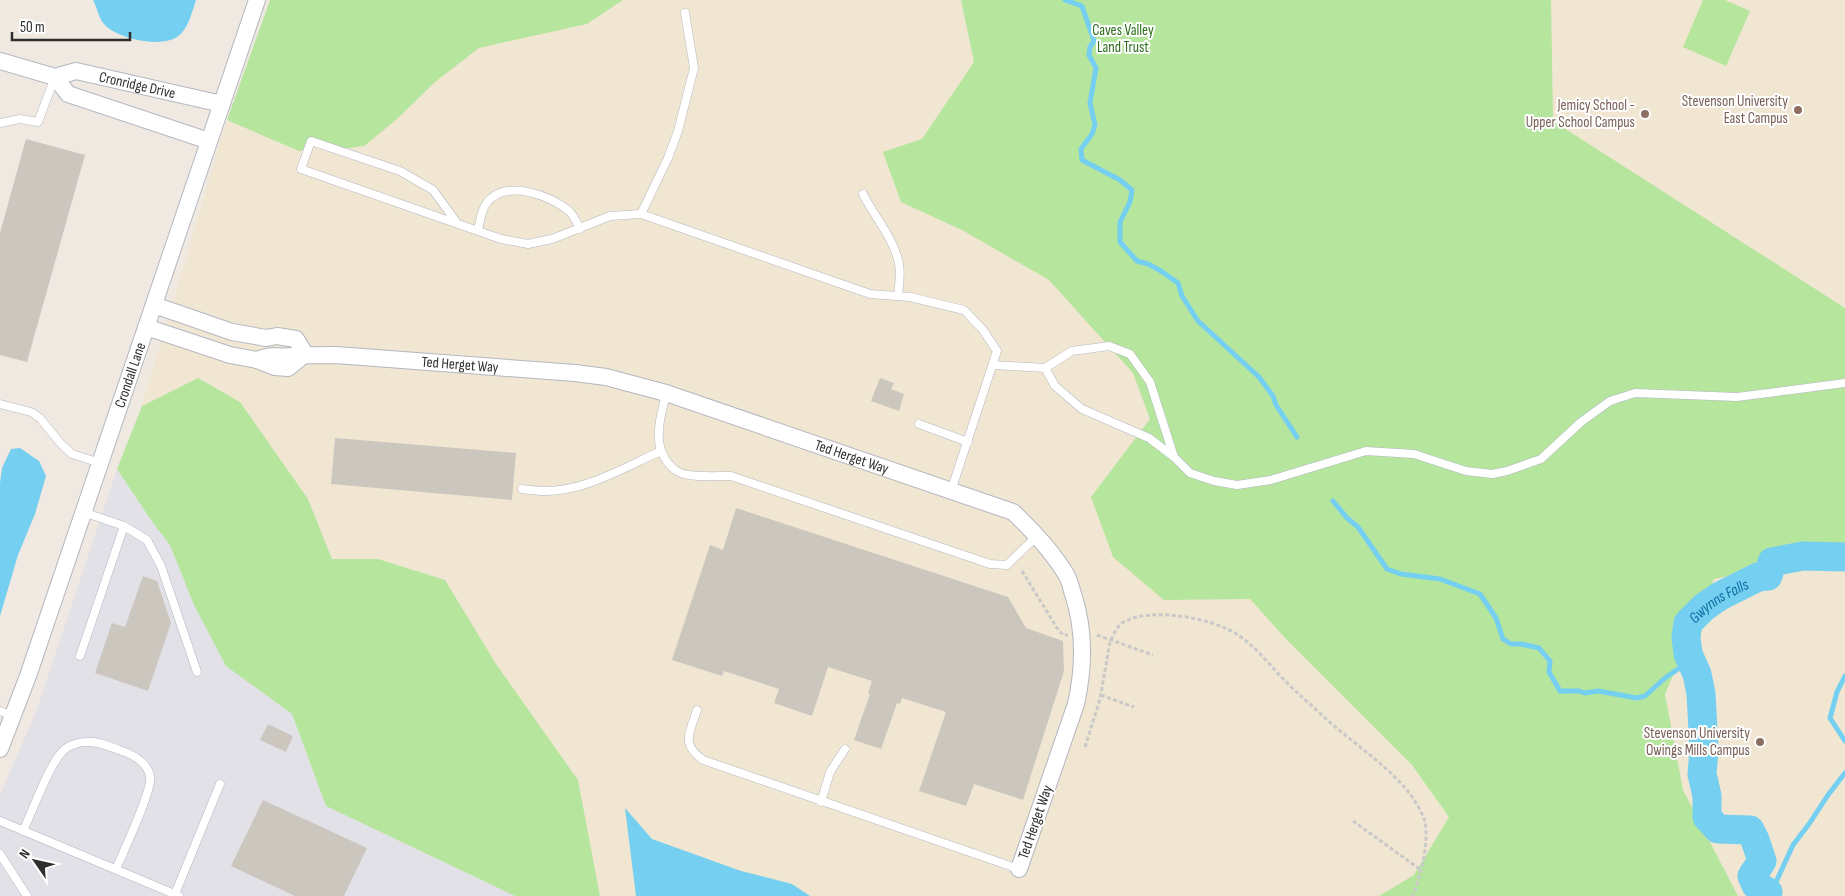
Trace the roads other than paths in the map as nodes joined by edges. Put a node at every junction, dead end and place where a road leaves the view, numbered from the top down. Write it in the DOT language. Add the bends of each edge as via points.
graph roads {
  1 [pos="257,0"];
  2 [pos="685,13"];
  3 [pos="0,61"];
  4 [pos="55,77"];
  5 [pos="222,104"];
  6 [pos="0,123"];
  7 [pos="209,141"];
  8 [pos="863,194"];
  9 [pos="641,214"];
  10 [pos="457,223"];
  11 [pos="580,228"];
  12 [pos="478,230"];
  13 [pos="898,296"];
  14 [pos="154,305"];
  15 [pos="146,327"];
  16 [pos="266,338"];
  17 [pos="305,354"];
  18 [pos="263,357"];
  19 [pos="993,365"];
  20 [pos="1045,368"];
  21 [pos="1845,383"];
  22 [pos="666,392"];
  23 [pos="0,404"];
  24 [pos="919,424"];
  25 [pos="968,442"];
  26 [pos="661,451"];
  27 [pos="1174,457"];
  28 [pos="100,463"];
  29 [pos="522,489"];
  30 [pos="951,491"];
  31 [pos="83,512"];
  32 [pos="124,526"];
  33 [pos="1037,536"];
  34 [pos="80,656"];
  35 [pos="197,672"];
  36 [pos="697,710"];
  37 [pos="7,713"];
  38 [pos="0,749"];
  39 [pos="845,749"];
  40 [pos="220,784"];
  41 [pos="820,802"];
  42 [pos="0,821"];
  43 [pos="23,831"];
  44 [pos="0,854"];
  45 [pos="116,869"];
  46 [pos="1019,869"];
  47 [pos="177,895"];
  48 [pos="27,896"];
  1 -- 5 [label="street, Crondall Lane"];
  2 -- 9 [label="lane" via="694,68 678,131"];
  3 -- 4 [label="street"];
  4 -- 5 [label="street, Cronridge Drive" via="76,70"];
  4 -- 6 [label="lane" via="38,122 20,119"];
  4 -- 7 [label="street, Cronridge Drive" via="68,94"];
  5 -- 7 [label="street, Crondall Lane"];
  7 -- 14 [label="street, Crondall Lane"];
  8 -- 13 [label="lane" via="893,243 900,266"];
  9 -- 11 [label="lane" via="610,216"];
  9 -- 13 [label="lane" via="870,294"];
  10 -- 10 [label="lane" via="300,169 311,141 400,171 432,190"];
  10 -- 12 [label="lane"];
  11 -- 12 [label="lane" via="528,244"];
  11 -- 12 [label="lane" via="572,214 557,202 532,193 510,190 495,195 485,205"];
  13 -- 19 [label="lane" via="964,310 983,330 997,352"];
  14 -- 15 [label="street, Crondall Lane"];
  14 -- 16 [label="street" via="232,332"];
  15 -- 18 [label="street" via="230,355"];
  15 -- 28 [label="street, Crondall Lane"];
  16 -- 17 [label="street" via="296,339"];
  16 -- 18 [label="street"];
  17 -- 18 [label="street" via="288,368 275,367"];
  17 -- 22 [label="street, Ted Herget Way" via="575,373"];
  19 -- 20 [label="lane"];
  19 -- 25 [label="lane"];
  20 -- 27 [label="lane" via="1055,386 1082,409 1149,438"];
  20 -- 27 [label="lane" via="1072,351 1108,346 1130,354 1150,382"];
  21 -- 27 [label="lane" via="1737,397 1635,393 1610,401 1581,422 1541,459 1492,474 1466,471 1414,454 1366,451 1271,480 1237,485 1190,473"];
  22 -- 26 [label="lane" via="658,432"];
  22 -- 30 [label="street, Ted Herget Way"];
  23 -- 28 [label="lane" via="31,412 72,454"];
  24 -- 25 [label="lane"];
  25 -- 30 [label="lane"];
  26 -- 29 [label="lane" via="573,487 546,491"];
  26 -- 33 [label="lane" via="667,462 687,475 731,476 990,564 1007,566"];
  28 -- 31 [label="street, Crondall Lane"];
  30 -- 33 [label="street, Ted Herget Way" via="1012,512"];
  31 -- 32 [label="lane"];
  31 -- 37 [label="street, Crondall Lane"];
  32 -- 34 [label="lane"];
  32 -- 35 [label="lane" via="147,540 161,566"];
  33 -- 46 [label="street, Ted Herget Way" via="1068,577 1078,610 1083,653 1076,704"];
  36 -- 41 [label="lane" via="688,740 691,751 703,760"];
  37 -- 38 [label="street, Crondall Lane"];
  39 -- 41 [label="lane" via="830,772"];
  40 -- 47 [label="lane"];
  41 -- 46 [label="lane"];
  42 -- 43 [label="lane"];
  43 -- 45 [label="lane"];
  43 -- 45 [label="lane" via="54,763 63,751 86,742 123,751 136,757 150,777 147,794"];
  44 -- 48 [label="lane"];
  45 -- 47 [label="lane"];
}
